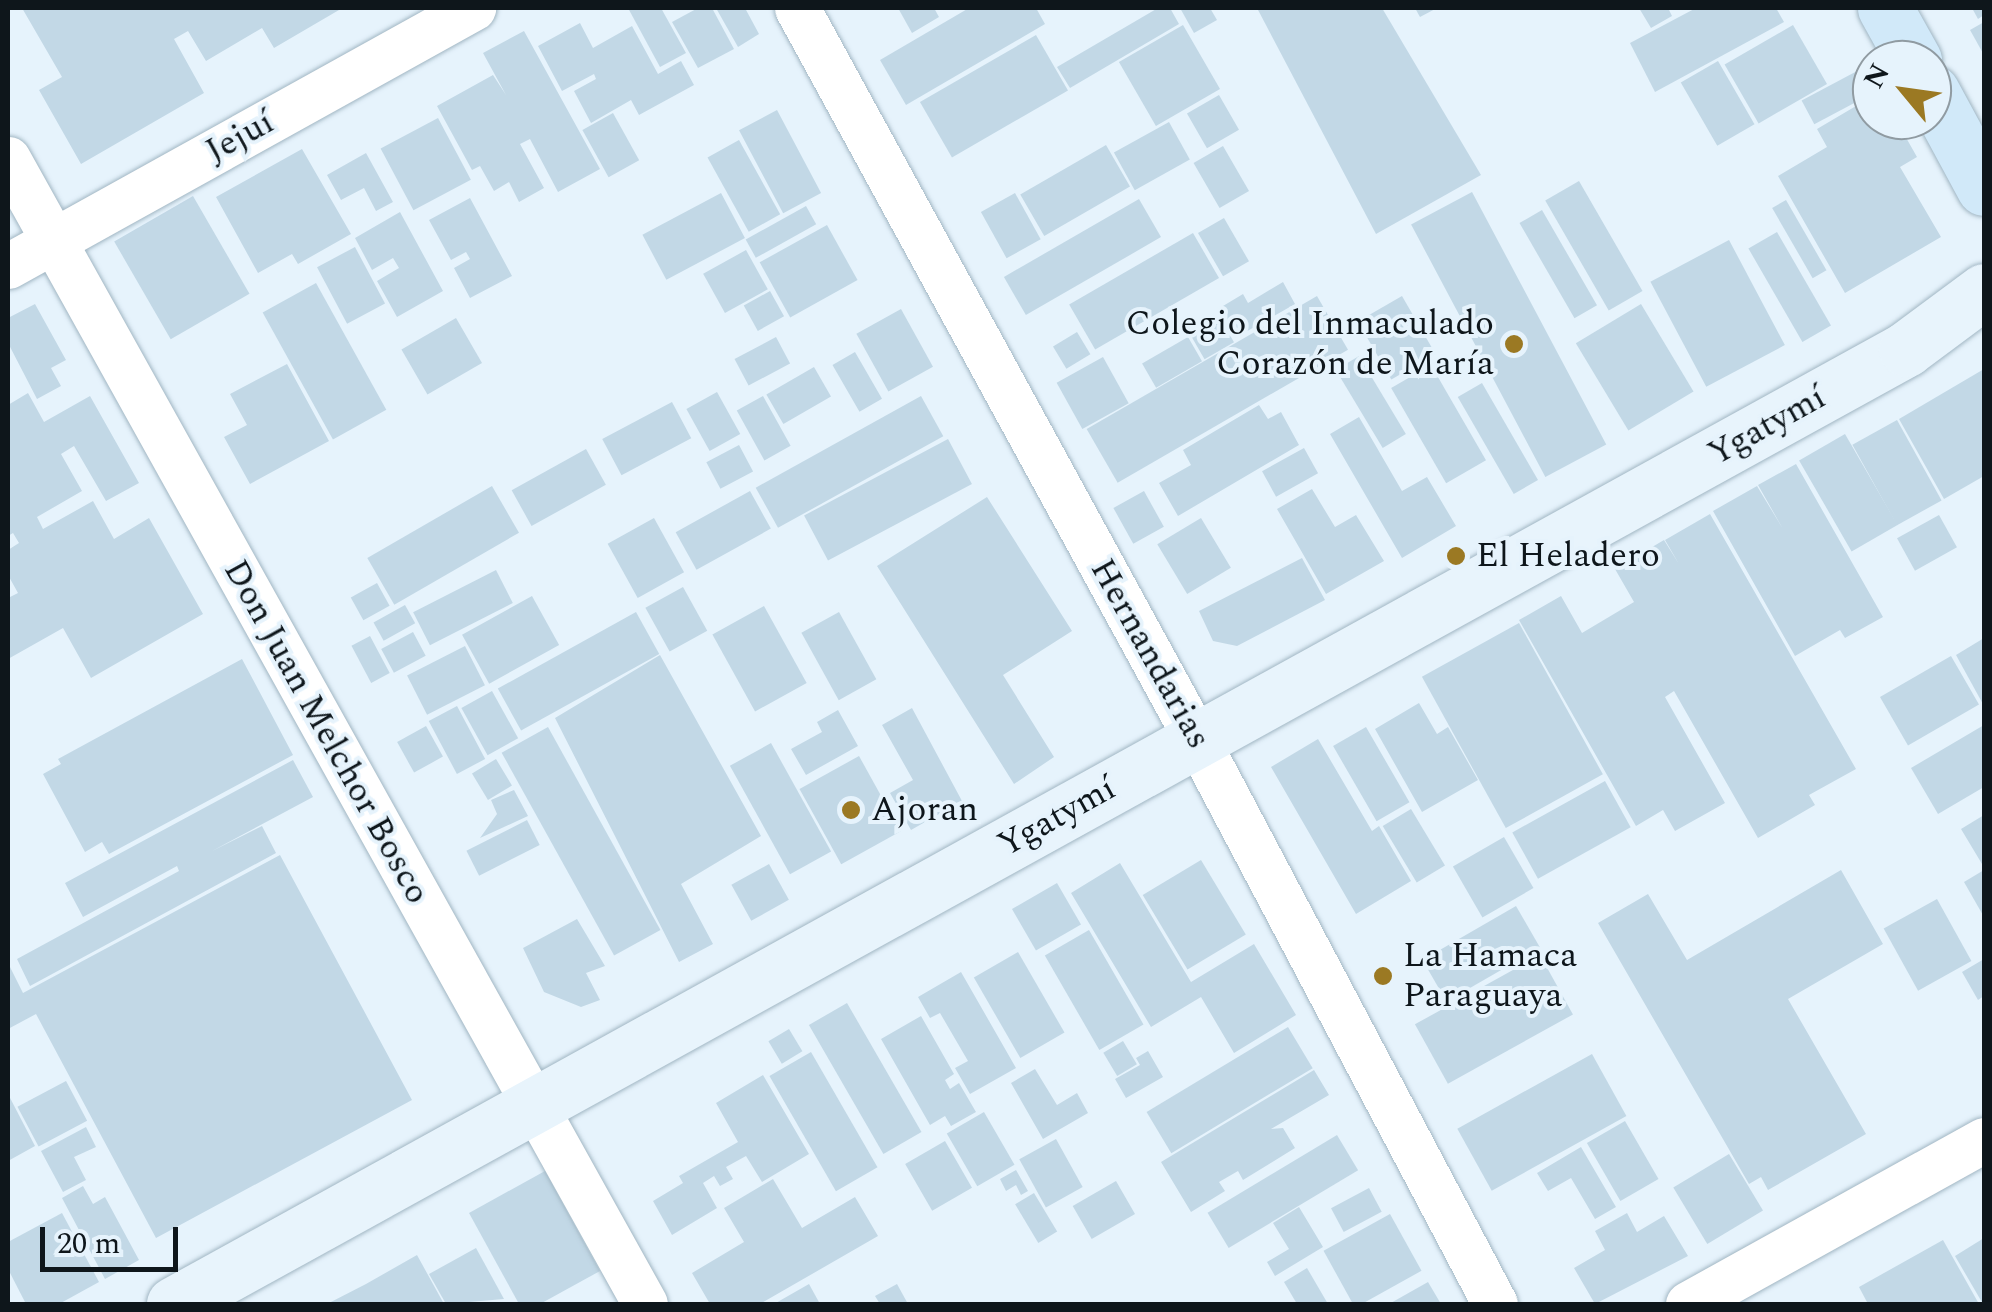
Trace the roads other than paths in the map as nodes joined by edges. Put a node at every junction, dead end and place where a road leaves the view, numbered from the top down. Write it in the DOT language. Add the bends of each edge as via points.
graph roads {
  1 [pos="473,8"];
  2 [pos="798,8"];
  3 [pos="1886,8"];
  4 [pos="1903,40"];
  5 [pos="1952,129"];
  6 [pos="8,158"];
  7 [pos="1984,188"];
  8 [pos="53,240"];
  9 [pos="8,266"];
  10 [pos="1984,291"];
  11 [pos="1962,325"];
  12 [pos="1198,740"];
  13 [pos="534,1106"];
  14 [pos="1984,1140"];
  15 [pos="174,1304"];
  16 [pos="645,1304"];
  17 [pos="1495,1304"];
  18 [pos="1688,1304"];
  1 -- 8 [label="street, Jejuí"];
  2 -- 12 [label="street, Hernandarias"];
  3 -- 4 [label="main road"];
  5 -- 7 [label="main road"];
  6 -- 8 [label="street, Don Juan Melchor Bosco"];
  8 -- 9 [label="street, Jejuí"];
  8 -- 13 [label="street, Don Juan Melchor Bosco"];
  10 -- 11 [label="street, Ygatymí"];
  11 -- 12 [label="street, Ygatymí"];
  12 -- 13 [label="street, Ygatymí"];
  12 -- 17 [label="street, Hernandarias"];
  13 -- 15 [label="street, Ygatymí"];
  13 -- 16 [label="street, Don Juan Melchor Bosco"];
  14 -- 18 [label="street"];
}
